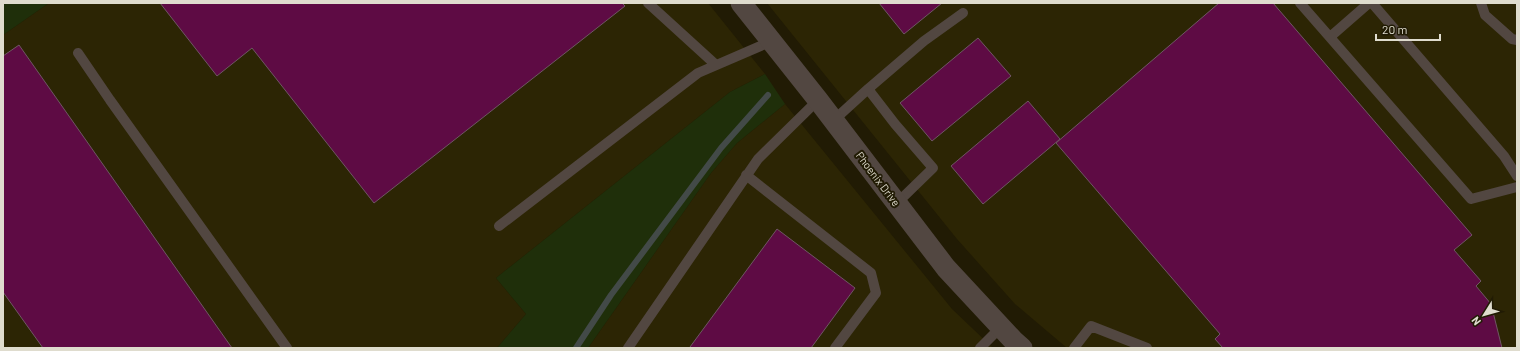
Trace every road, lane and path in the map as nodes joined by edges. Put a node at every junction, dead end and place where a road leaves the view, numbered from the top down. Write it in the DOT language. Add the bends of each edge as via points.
graph roads {
  1 [pos="648,3"];
  2 [pos="741,3"];
  3 [pos="1300,3"];
  4 [pos="1370,3"];
  5 [pos="1482,3"];
  6 [pos="964,13"];
  7 [pos="1330,37"];
  8 [pos="1517,40"];
  9 [pos="772,41"];
  10 [pos="78,53"];
  11 [pos="716,65"];
  12 [pos="868,89"];
  13 [pos="818,100"];
  14 [pos="834,120"];
  15 [pos="746,175"];
  16 [pos="1517,176"];
  17 [pos="1517,187"];
  18 [pos="897,203"];
  19 [pos="499,226"];
  20 [pos="1001,328"];
  21 [pos="287,348"];
  22 [pos="628,348"];
  23 [pos="835,348"];
  24 [pos="980,348"];
  25 [pos="1022,348"];
  26 [pos="1074,348"];
  27 [pos="1147,348"];
  1 -- 11 [label="lane"];
  2 -- 9 [label="street, Phoenix Drive"];
  3 -- 7 [label="lane"];
  4 -- 7 [label="lane"];
  4 -- 16 [label="lane" via="1504,156"];
  5 -- 8 [label="lane" via="1485,15 1512,39"];
  6 -- 12 [label="lane" via="924,41"];
  7 -- 17 [label="lane" via="1471,199"];
  9 -- 11 [label="lane"];
  9 -- 13 [label="street, Phoenix Drive"];
  10 -- 21 [label="lane"];
  11 -- 19 [label="lane" via="698,73"];
  12 -- 14 [label="lane"];
  12 -- 18 [label="lane" via="933,168"];
  13 -- 14 [label="street, Phoenix Drive"];
  13 -- 15 [label="lane" via="758,159"];
  14 -- 18 [label="street, Phoenix Drive"];
  15 -- 22 [label="lane"];
  15 -- 23 [label="lane" via="871,273 876,293"];
  18 -- 20 [label="street, Phoenix Drive" via="946,268"];
  20 -- 24 [label="lane"];
  20 -- 25 [label="street, Phoenix Drive"];
  26 -- 27 [label="lane" via="1091,326"];
}
